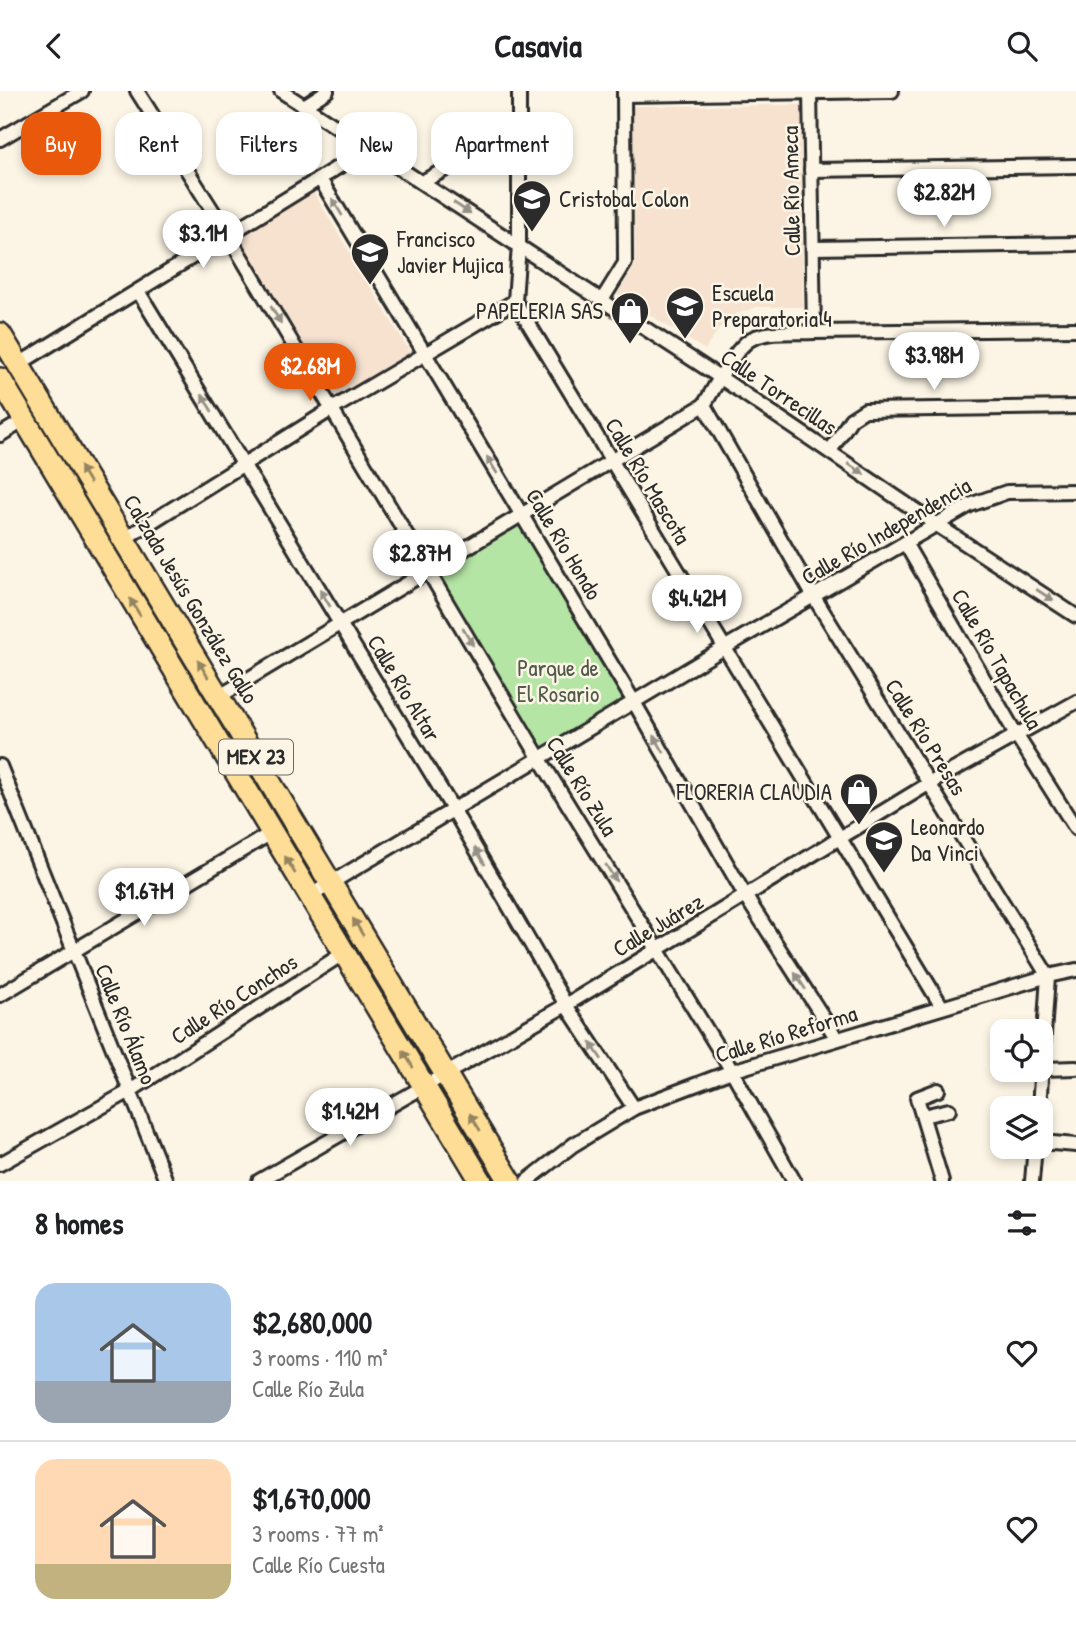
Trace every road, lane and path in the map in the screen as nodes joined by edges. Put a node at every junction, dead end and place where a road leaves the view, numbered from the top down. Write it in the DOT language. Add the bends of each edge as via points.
graph roads {
  1 [pos="82,91"];
  2 [pos="136,91"];
  3 [pos="281,91"];
  4 [pos="327,91"];
  5 [pos="519,91"];
  6 [pos="892,91"];
  7 [pos="810,92"];
  8 [pos="624,93"];
  9 [pos="303,106"];
  10 [pos="520,112"];
  11 [pos="336,127"];
  12 [pos="0,139"];
  13 [pos="1076,166"];
  14 [pos="336,169"];
  15 [pos="811,170"];
  16 [pos="411,175"];
  17 [pos="435,175"];
  18 [pos="520,175"];
  19 [pos="320,179"];
  20 [pos="422,182"];
  21 [pos="228,235"];
  22 [pos="1076,244"];
  23 [pos="519,245"];
  24 [pos="813,248"];
  25 [pos="138,291"];
  26 [pos="602,300"];
  27 [pos="515,301"];
  28 [pos="1076,329"];
  29 [pos="814,331"];
  30 [pos="0,334"];
  31 [pos="425,354"];
  32 [pos="19,364"];
  33 [pos="0,378"];
  34 [pos="722,378"];
  35 [pos="704,405"];
  36 [pos="1076,407"];
  37 [pos="332,409"];
  38 [pos="51,419"];
  39 [pos="23,421"];
  40 [pos="0,435"];
  41 [pos="830,451"];
  42 [pos="611,461"];
  43 [pos="244,464"];
  44 [pos="1076,491"];
  45 [pos="522,515"];
  46 [pos="937,525"];
  47 [pos="124,539"];
  48 [pos="905,543"];
  49 [pos="428,571"];
  50 [pos="814,597"];
  51 [pos="1076,616"];
  52 [pos="340,624"];
  53 [pos="724,647"];
  54 [pos="220,696"];
  55 [pos="634,702"];
  56 [pos="1076,702"];
  57 [pos="1017,736"];
  58 [pos="540,759"];
  59 [pos="0,766"];
  60 [pos="930,783"];
  61 [pos="454,811"];
  62 [pos="1076,829"];
  63 [pos="271,833"];
  64 [pos="838,838"];
  65 [pos="332,884"];
  66 [pos="309,896"];
  67 [pos="746,897"];
  68 [pos="658,949"];
  69 [pos="74,951"];
  70 [pos="344,953"];
  71 [pos="1076,970"];
  72 [pos="1048,976"];
  73 [pos="0,995"];
  74 [pos="566,1005"];
  75 [pos="942,1007"];
  76 [pos="1046,1019"];
  77 [pos="837,1039"];
  78 [pos="1076,1068"];
  79 [pos="1053,1069"];
  80 [pos="732,1071"];
  81 [pos="446,1072"];
  82 [pos="425,1087"];
  83 [pos="938,1090"];
  84 [pos="130,1091"];
  85 [pos="634,1108"];
  86 [pos="949,1110"];
  87 [pos="923,1116"];
  88 [pos="1053,1143"];
  89 [pos="1076,1145"];
  90 [pos="1034,1159"];
  91 [pos="0,1164"];
  92 [pos="166,1181"];
  93 [pos="259,1181"];
  94 [pos="481,1181"];
  95 [pos="510,1181"];
  96 [pos="527,1181"];
  97 [pos="794,1181"];
  98 [pos="942,1181"];
  99 [pos="1032,1181"];
  1 -- 12 [label="street"];
  2 -- 21 [label="street, Calle Río Zula"];
  3 -- 9 [label="street, Calle Torrecillas"];
  4 -- 9 [label="street"];
  5 -- 10 [label="street"];
  6 -- 7 [label="street"];
  7 -- 8 [label="street"];
  7 -- 15 [label="street, Calle Río Ameca"];
  8 -- 26 [label="street" via="625,263"];
  9 -- 11 [label="street, Calle Torrecillas"];
  13 -- 15 [label="street"];
  14 -- 19 [label="street"];
  15 -- 24 [label="street, Calle Río Ameca"];
  16 -- 20 [label="street, Calle Torrecillas"];
  17 -- 20 [label="street"];
  18 -- 23 [label="street"];
  19 -- 21 [label="street"];
  31 -- 19 [label="street, Calle Río Hondo, one-way"];
  20 -- 23 [label="street, Calle Torrecillas, one-way"];
  21 -- 25 [label="street"];
  21 -- 37 [label="street, Calle Río Zula, one-way"];
  22 -- 24 [label="street"];
  23 -- 26 [label="street, Calle Torrecillas"];
  23 -- 27 [label="street"];
  24 -- 29 [label="street, Calle Río Ameca"];
  25 -- 32 [label="street"];
  43 -- 25 [label="street, Calle Río Altar, one-way"];
  26 -- 34 [label="street, Calle Torrecillas"];
  27 -- 31 [label="street"];
  27 -- 42 [label="street, Calle Río Mascota"];
  28 -- 29 [label="street"];
  29 -- 34 [label="street" via="751,339"];
  30 -- 32 [label="main road, Calzada Jesús González Gallo / MEX 23"];
  31 -- 37 [label="street"];
  45 -- 31 [label="street, Calle Río Hondo, one-way"];
  32 -- 38 [label="main road, Calzada Jesús González Gallo / MEX 23"];
  33 -- 38 [label="main road"];
  33 -- 39 [label="main road, MEX 23"];
  34 -- 35 [label="street"];
  34 -- 41 [label="street, Calle Torrecillas"];
  35 -- 42 [label="street"];
  35 -- 50 [label="street, Calle Río Presas"];
  36 -- 41 [label="street" via="865,410 851,419"];
  37 -- 43 [label="street"];
  37 -- 49 [label="street, Calle Río Zula"];
  47 -- 38 [label="main road, Calzada Jesús González Gallo / MEX 23, one-way"];
  39 -- 40 [label="street"];
  63 -- 39 [label="main road, MEX 23, one-way"];
  41 -- 46 [label="street, Calle Torrecillas, one-way"];
  42 -- 45 [label="street"];
  42 -- 53 [label="street, Calle Río Mascota"];
  43 -- 47 [label="street"];
  52 -- 43 [label="street, Calle Río Altar, one-way"];
  44 -- 46 [label="street, Calle Río Independencia" via="993,495"];
  45 -- 49 [label="street"];
  45 -- 55 [label="street, Calle Río Hondo"];
  46 -- 48 [label="street, Calle Río Independencia"];
  46 -- 51 [label="street, Calle Torrecillas, one-way"];
  54 -- 47 [label="main road, Calzada Jesús González Gallo / MEX 23, one-way"];
  48 -- 50 [label="street, Calle Río Independencia"];
  48 -- 57 [label="street, Calle Río Tapachula"];
  49 -- 52 [label="street"];
  49 -- 58 [label="street, Calle Río Zula, one-way"];
  50 -- 53 [label="street, Calle Río Independencia"];
  50 -- 60 [label="street, Calle Río Presas"];
  52 -- 54 [label="street"];
  52 -- 61 [label="street, Calle Río Altar"];
  53 -- 55 [label="street, Calle Río Independencia"];
  53 -- 64 [label="street, Calle Río Mascota"];
  54 -- 65 [label="main road, Calzada Jesús González Gallo / MEX 23"];
  55 -- 58 [label="street, Calle Río Independencia"];
  67 -- 55 [label="street, Calle Río Hondo, one-way"];
  56 -- 57 [label="street, Calle Juárez"];
  57 -- 60 [label="street, Calle Juárez"];
  57 -- 62 [label="street, Calle Río Tapachula"];
  58 -- 61 [label="street, Calle Río Independencia"];
  58 -- 68 [label="street, Calle Río Zula, one-way"];
  59 -- 69 [label="street, Calle Río Álamo"];
  60 -- 64 [label="street, Calle Juárez"];
  60 -- 72 [label="street, Calle Río Presas"];
  61 -- 65 [label="street, Calle Río Independencia"];
  74 -- 61 [label="street, Calle Río Altar, one-way"];
  66 -- 63 [label="main road, MEX 23, one-way"];
  63 -- 69 [label="street"];
  64 -- 67 [label="street, Calle Juárez"];
  64 -- 75 [label="street, Calle Río Mascota"];
  65 -- 66 [label="street, Calle Río Independencia"];
  81 -- 65 [label="main road, Calzada Jesús González Gallo / MEX 23, one-way"];
  66 -- 70 [label="main road, MEX 23"];
  67 -- 68 [label="street, Calle Juárez"];
  77 -- 67 [label="street, Calle Río Hondo, one-way"];
  68 -- 74 [label="street, Calle Juárez"];
  68 -- 80 [label="street, Calle Río Zula"];
  69 -- 73 [label="street"];
  69 -- 84 [label="street, Calle Río Álamo"];
  82 -- 70 [label="main road, MEX 23, one-way"];
  70 -- 84 [label="street, Calle Río Conchos"];
  71 -- 72 [label="street, Calle Río Reforma"];
  72 -- 75 [label="street, Calle Río Reforma"];
  72 -- 76 [label="street"];
  74 -- 81 [label="street, Calle Juárez"];
  85 -- 74 [label="street, Calle Río Altar, one-way"];
  75 -- 77 [label="street, Calle Río Reforma"];
  77 -- 80 [label="street, Calle Río Reforma"];
  78 -- 79 [label="street"];
  80 -- 85 [label="street, Calle Río Reforma"];
  80 -- 97 [label="street, Calle Río Zula"];
  81 -- 82 [label="street, Calle Juárez"];
  95 -- 81 [label="main road, Calzada Jesús González Gallo / MEX 23, one-way"];
  82 -- 93 [label="street, Calle Juárez"];
  82 -- 94 [label="main road, MEX 23"];
  83 -- 87 [label="street" via="917,1098"];
  84 -- 91 [label="street, Calle Río Conchos"];
  84 -- 92 [label="street, Calle Río Álamo"];
  85 -- 96 [label="street, Calle Río Reforma"];
  86 -- 87 [label="street"];
  87 -- 98 [label="street"];
  88 -- 89 [label="street"];
  90 -- 99 [label="street"];
}
